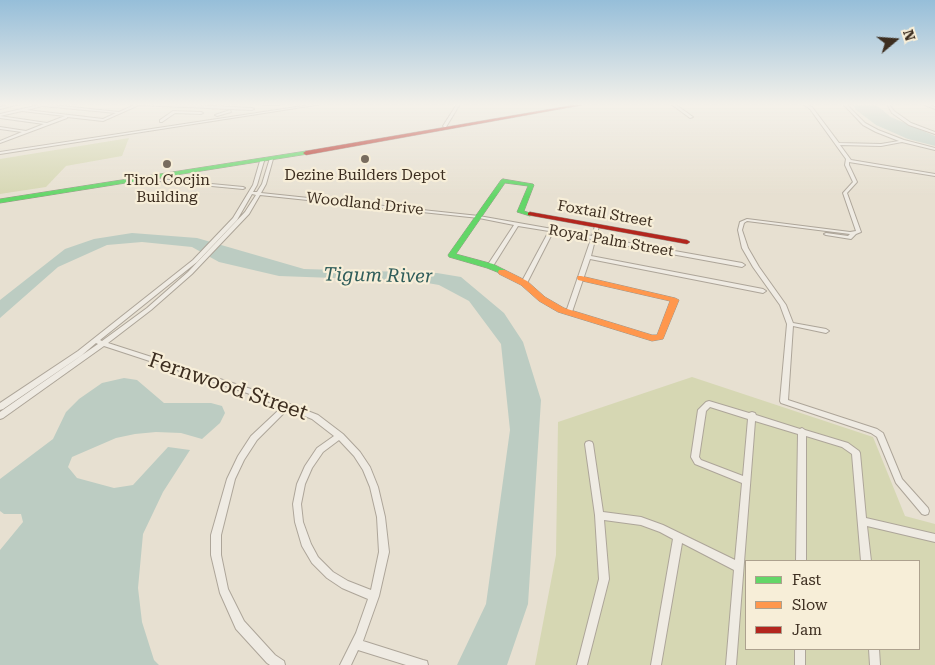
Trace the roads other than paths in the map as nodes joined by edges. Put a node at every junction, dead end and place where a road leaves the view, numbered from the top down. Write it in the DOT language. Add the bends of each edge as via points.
graph roads {
  1 [pos="21,135"];
  2 [pos="113,135"];
  3 [pos="394,135"];
  4 [pos="403,135"];
  5 [pos="832,135"];
  6 [pos="889,135"];
  7 [pos="0,141"];
  8 [pos="903,141"];
  9 [pos="839,144"];
  10 [pos="935,149"];
  11 [pos="0,152"];
  12 [pos="848,159"];
  13 [pos="267,160"];
  14 [pos="199,170"];
  15 [pos="935,175"];
  16 [pos="150,179"];
  17 [pos="243,188"];
  18 [pos="251,193"];
  19 [pos="259,194"];
  20 [pos="0,197"];
  21 [pos="0,201"];
  22 [pos="479,217"];
  23 [pos="517,224"];
  24 [pos="597,226"];
  25 [pos="552,230"];
  26 [pos="854,233"];
  27 [pos="826,234"];
  28 [pos="220,238"];
  29 [pos="594,238"];
  30 [pos="687,242"];
  31 [pos="588,257"];
  32 [pos="742,265"];
  33 [pos="490,266"];
  34 [pos="581,278"];
  35 [pos="524,283"];
  36 [pos="170,286"];
  37 [pos="763,291"];
  38 [pos="568,312"];
  39 [pos="790,324"];
  40 [pos="826,331"];
  41 [pos="95,341"];
  42 [pos="103,344"];
  43 [pos="287,406"];
  44 [pos="0,407"];
  45 [pos="752,415"];
  46 [pos="0,416"];
  47 [pos="802,432"];
  48 [pos="340,436"];
  49 [pos="589,444"];
  50 [pos="746,481"];
  51 [pos="925,511"];
  52 [pos="600,515"];
  53 [pos="862,521"];
  54 [pos="678,537"];
  55 [pos="935,538"];
  56 [pos="801,560"];
  57 [pos="866,560"];
  58 [pos="739,567"];
  59 [pos="374,596"];
  60 [pos="356,644"];
  61 [pos="800,650"];
  62 [pos="874,650"];
  63 [pos="280,665"];
  64 [pos="345,665"];
  65 [pos="423,665"];
  66 [pos="582,665"];
  67 [pos="656,665"];
  68 [pos="731,665"];
  69 [pos="800,665"];
  70 [pos="875,665"];
  1 -- 7 [label="street"];
  2 -- 11 [label="street"];
  3 -- 14 [label="main road"];
  4 -- 13 [label="main road"];
  5 -- 9 [label="street"];
  6 -- 8 [label="street"];
  8 -- 9 [label="street" via="881,145"];
  8 -- 10 [label="street"];
  9 -- 12 [label="street"];
  12 -- 15 [label="street" via="868,166"];
  12 -- 26 [label="street" via="847,165 855,182 845,192 860,230"];
  13 -- 14 [label="main road"];
  13 -- 18 [label="street"];
  13 -- 19 [label="street"];
  14 -- 16 [label="main road"];
  14 -- 20 [label="main road"];
  16 -- 17 [label="street"];
  16 -- 21 [label="main road"];
  18 -- 19 [label="street, Woodland Drive"];
  18 -- 28 [label="street"];
  19 -- 22 [label="street, Woodland Drive"];
  19 -- 28 [label="street" via="227,236"];
  22 -- 23 [label="street, Royal Palm Street"];
  22 -- 24 [label="main road, Foxtail Street" via="503,181 531,185 519,212"];
  22 -- 33 [label="main road" via="452,257"];
  23 -- 25 [label="street, Royal Palm Street"];
  23 -- 33 [label="street"];
  24 -- 29 [label="street"];
  24 -- 30 [label="main road, Foxtail Street"];
  25 -- 29 [label="street, Royal Palm Street"];
  25 -- 35 [label="street"];
  26 -- 27 [label="street" via="850,238"];
  26 -- 39 [label="street" via="750,220 742,222 740,230 745,248 783,305"];
  28 -- 36 [label="street"];
  29 -- 31 [label="street"];
  29 -- 32 [label="street, Royal Palm Street"];
  31 -- 34 [label="street"];
  31 -- 37 [label="street"];
  33 -- 35 [label="main road"];
  34 -- 38 [label="street"];
  34 -- 38 [label="main road" via="675,300 660,336 656,338"];
  35 -- 38 [label="main road" via="550,305"];
  36 -- 41 [label="street"];
  36 -- 42 [label="street"];
  39 -- 40 [label="street"];
  39 -- 51 [label="street" via="784,401 880,435 899,481"];
  41 -- 42 [label="street, Fernwood Street"];
  41 -- 44 [label="street"];
  42 -- 43 [label="street, Fernwood Street"];
  42 -- 46 [label="street"];
  43 -- 48 [label="street, Fernwood Street" via="315,417"];
  43 -- 63 [label="street" via="254,438 241,458 231,479 216,535 216,555 223,590 231,608 240,625"];
  45 -- 47 [label="street"];
  45 -- 50 [label="street"];
  45 -- 50 [label="street" via="709,404 702,410 695,457 698,462"];
  47 -- 53 [label="street" via="845,446 856,453"];
  47 -- 56 [label="street"];
  48 -- 59 [label="street, Fernwood Street" via="367,469 381,517 384,552"];
  48 -- 59 [label="street" via="320,450 309,466 297,504 299,522 315,560 330,575"];
  49 -- 52 [label="street"];
  50 -- 58 [label="street"];
  52 -- 54 [label="street" via="641,521"];
  52 -- 66 [label="street" via="604,579"];
  53 -- 55 [label="street"];
  53 -- 57 [label="street"];
  54 -- 58 [label="street"];
  54 -- 67 [label="street"];
  58 -- 68 [label="street"];
  59 -- 60 [label="street, Fernwood Street"];
  60 -- 64 [label="street, Fernwood Street"];
  60 -- 65 [label="street"];
  61 -- 69 [label="street"];
  62 -- 70 [label="street"];
}
